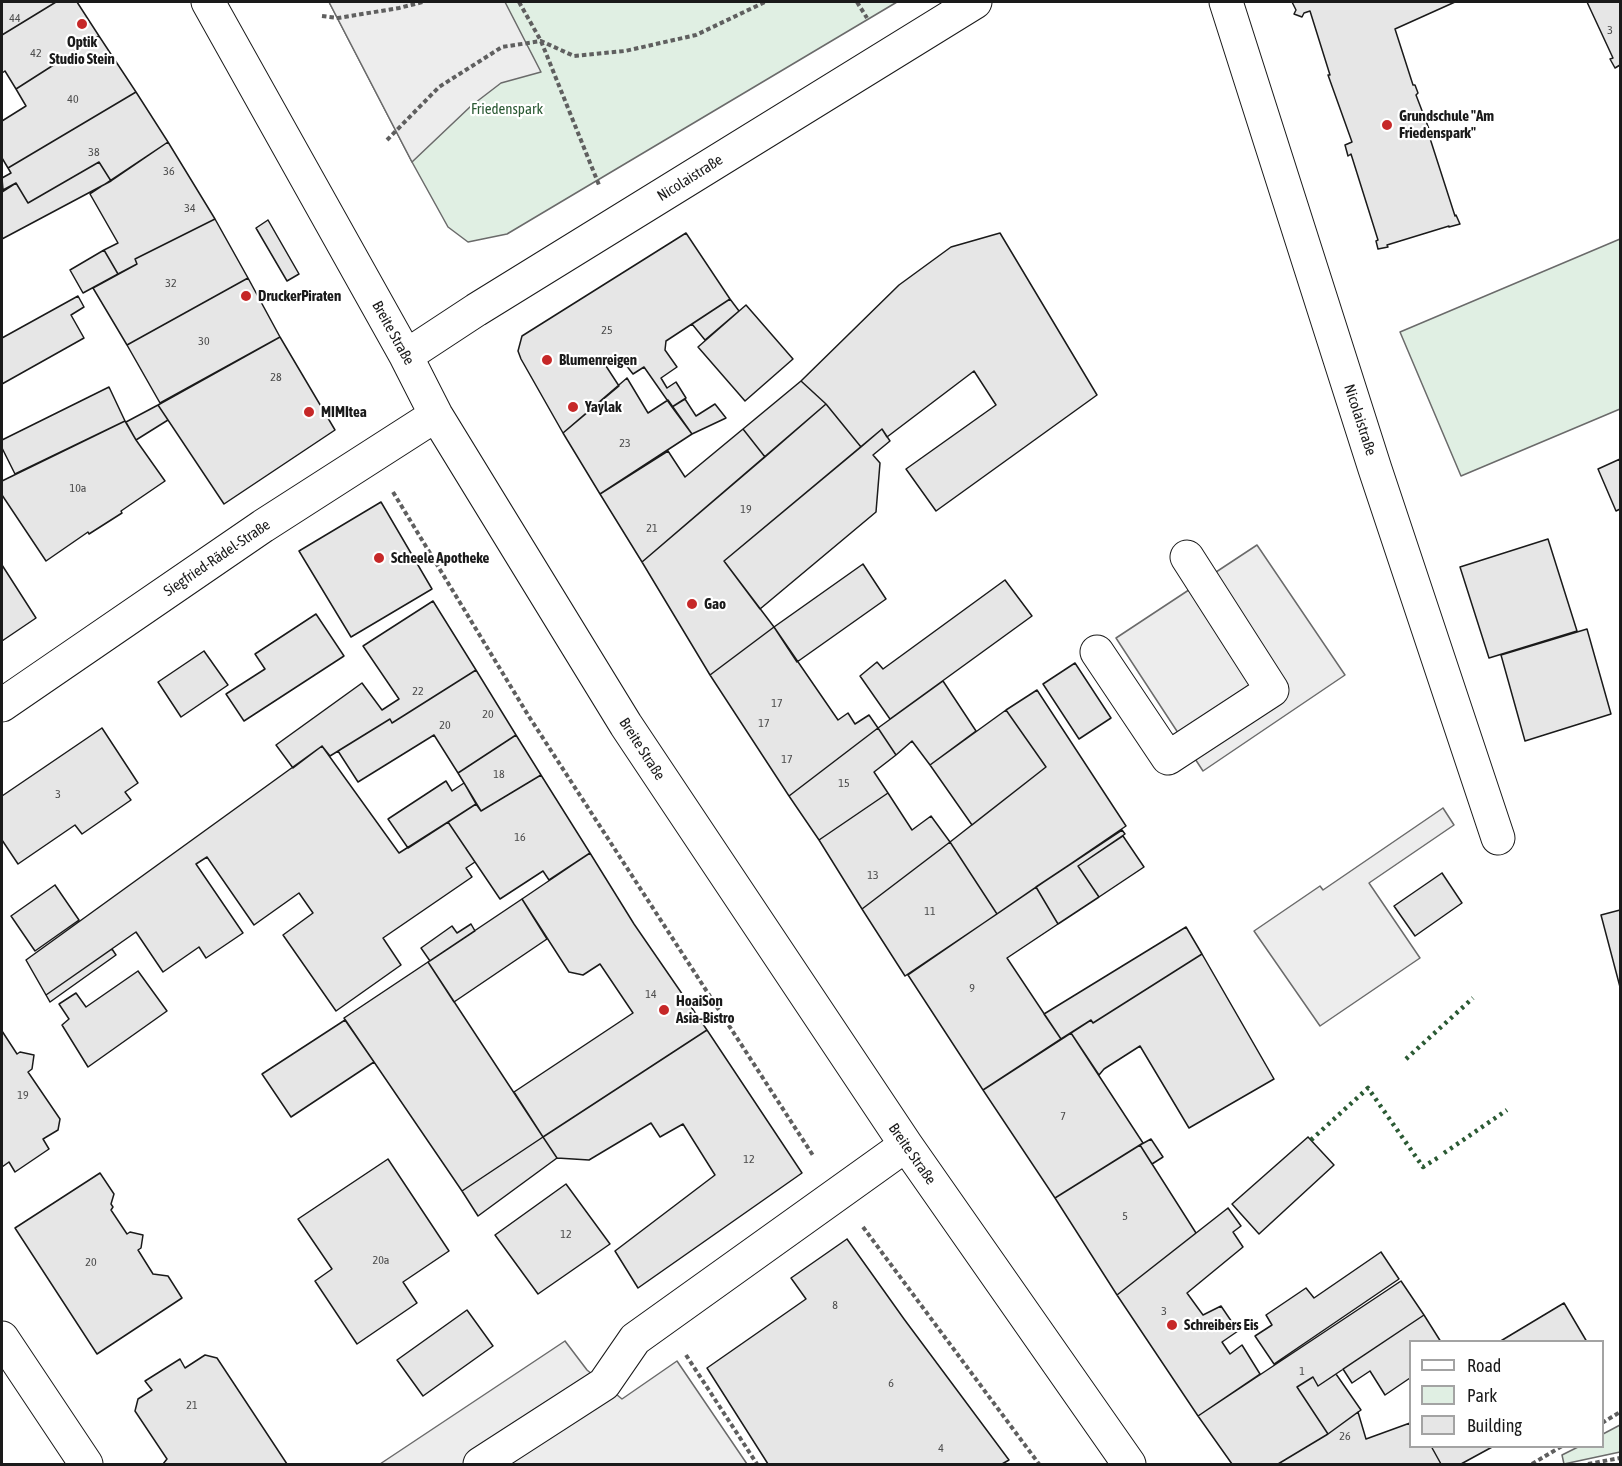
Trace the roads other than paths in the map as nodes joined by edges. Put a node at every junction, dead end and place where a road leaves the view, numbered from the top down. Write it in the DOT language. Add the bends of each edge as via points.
graph roads {
  1 [pos="208,2"];
  2 [pos="975,2"];
  3 [pos="1226,2"];
  4 [pos="406,356"];
  5 [pos="436,415"];
  6 [pos="1187,556"];
  7 [pos="1097,652"];
  8 [pos="2,705"];
  9 [pos="1498,838"];
  10 [pos="906,1145"];
  11 [pos="2,1338"];
  12 [pos="86,1464"];
  13 [pos="480,1464"];
  14 [pos="1130,1464"];
  1 -- 4 [label="street, Breite Straße"];
  2 -- 4 [label="street, Nicolaistraße"];
  3 -- 9 [label="street, Nicolaistraße"];
  4 -- 5 [label="street, Breite Straße"];
  5 -- 8 [label="street, Siegfried-Rädel-Straße"];
  5 -- 10 [label="street, Breite Straße" via="626,725"];
  6 -- 7 [label="street" via="1272,690 1168,758"];
  10 -- 13 [label="street" via="635,1339 604,1384"];
  10 -- 14 [label="street, Breite Straße"];
  11 -- 12 [label="street"];
}
